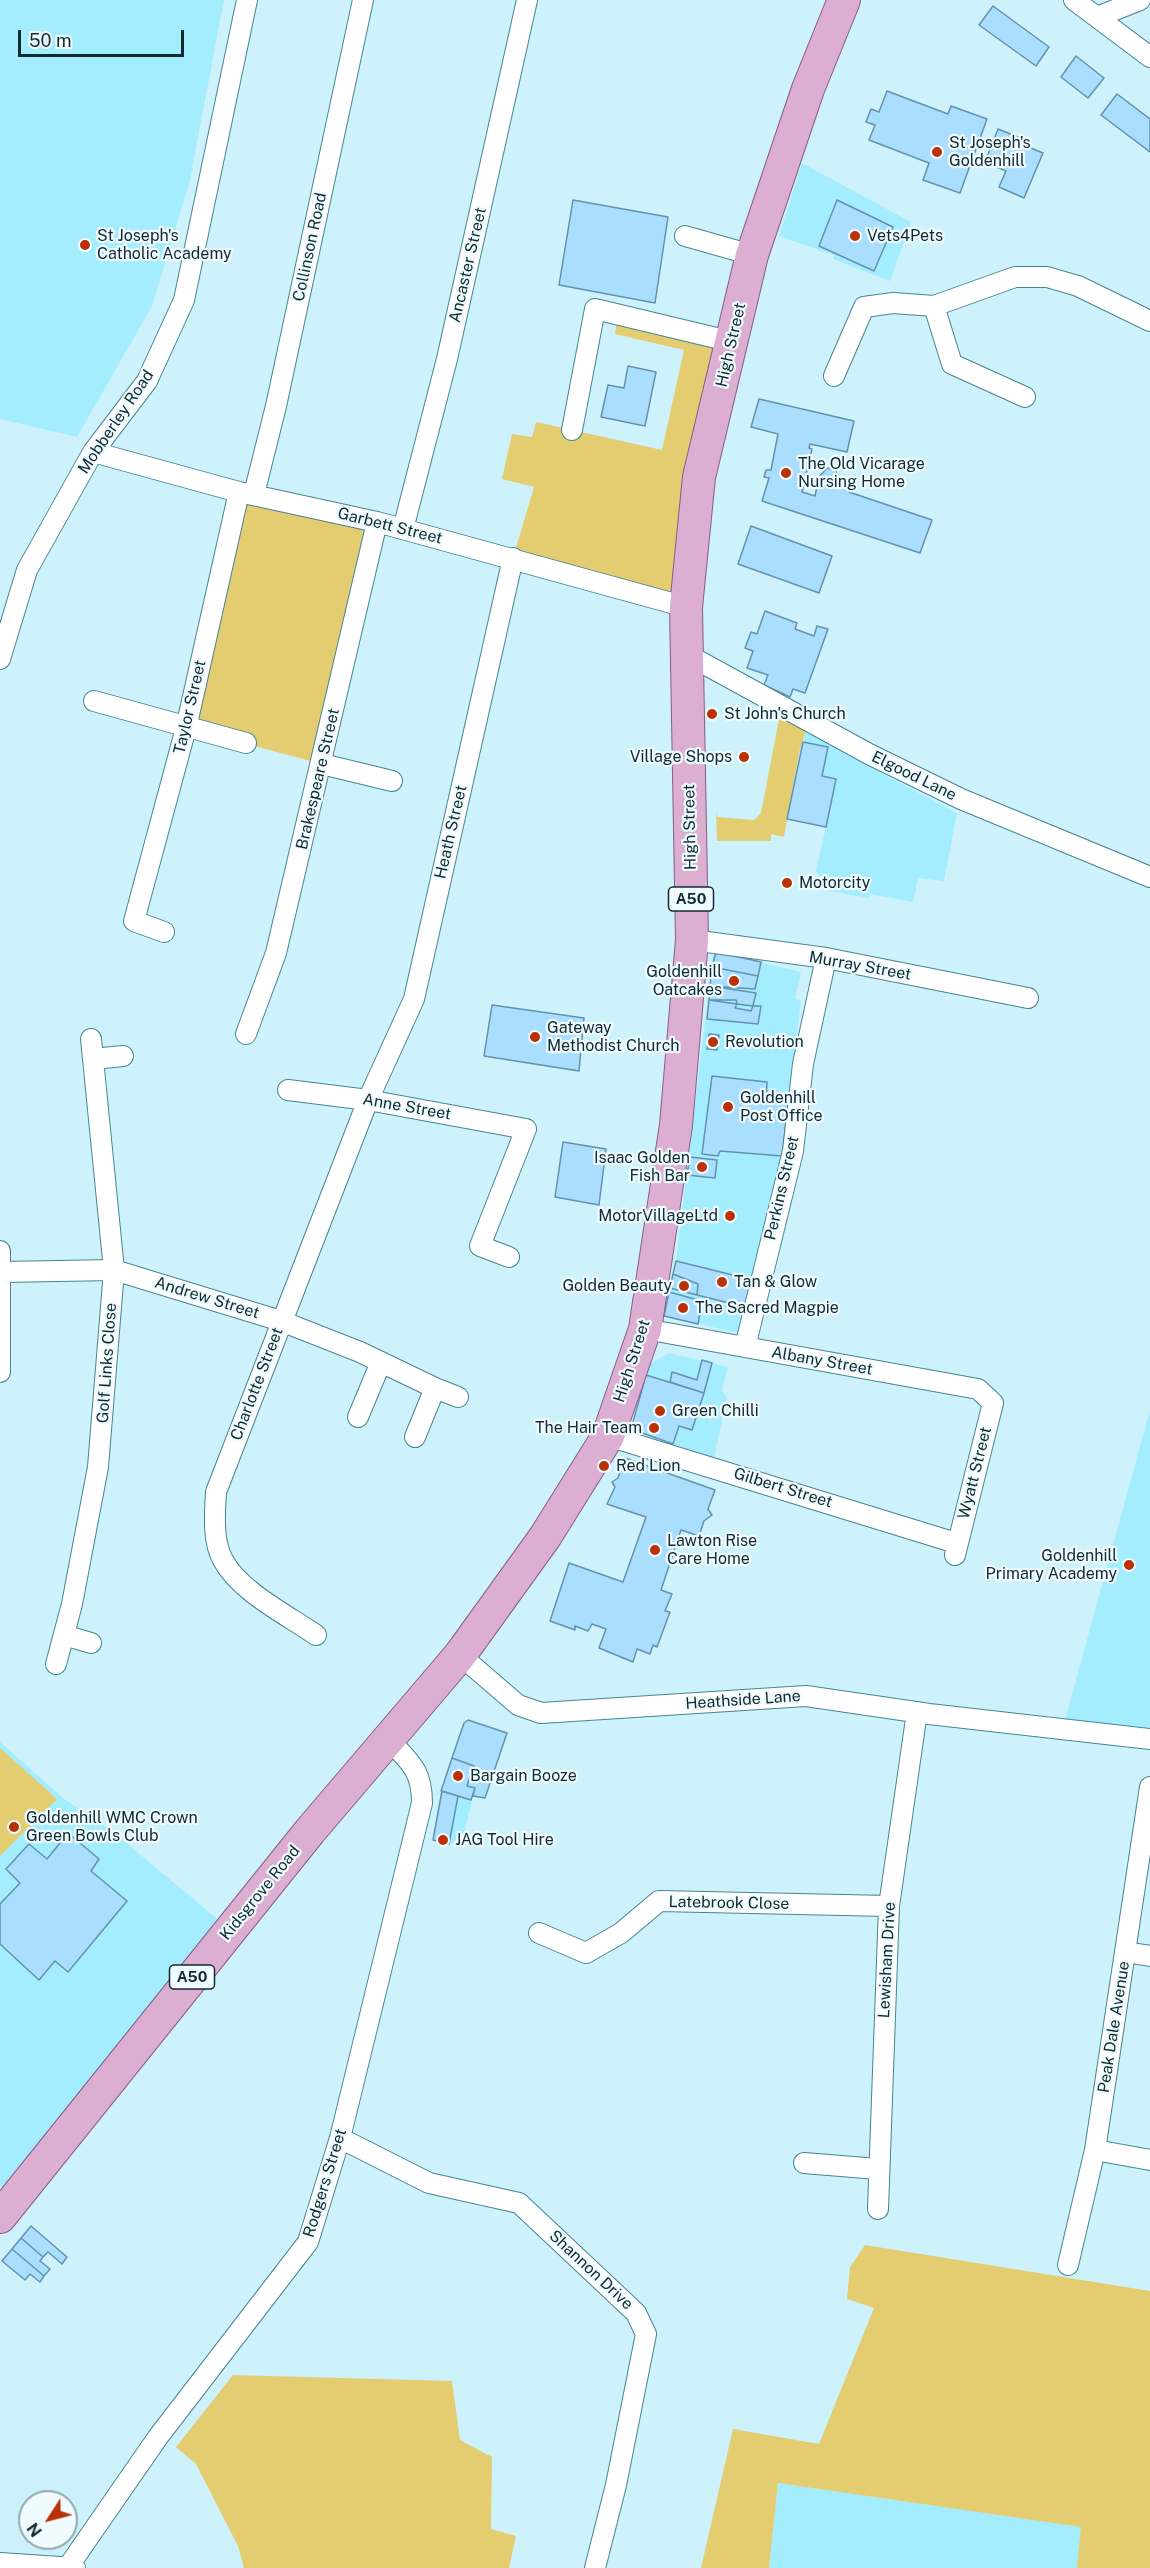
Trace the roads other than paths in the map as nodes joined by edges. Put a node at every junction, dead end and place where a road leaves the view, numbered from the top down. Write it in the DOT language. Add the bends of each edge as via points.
graph roads {
  1 [pos="247,0"];
  2 [pos="363,0"];
  3 [pos="527,0"];
  4 [pos="844,0"];
  5 [pos="1074,0"];
  6 [pos="1140,0"];
  7 [pos="1097,17"];
  8 [pos="1150,57"];
  9 [pos="685,236"];
  10 [pos="752,255"];
  11 [pos="934,306"];
  12 [pos="1150,321"];
  13 [pos="733,342"];
  14 [pos="834,376"];
  15 [pos="1025,397"];
  16 [pos="572,430"];
  17 [pos="93,452"];
  18 [pos="247,493"];
  19 [pos="377,522"];
  20 [pos="403,528"];
  21 [pos="513,558"];
  22 [pos="686,607"];
  23 [pos="688,655"];
  24 [pos="0,659"];
  25 [pos="94,701"];
  26 [pos="186,728"];
  27 [pos="246,743"];
  28 [pos="322,764"];
  29 [pos="392,781"];
  30 [pos="1150,877"];
  31 [pos="164,932"];
  32 [pos="692,940"];
  33 [pos="826,958"];
  34 [pos="1028,998"];
  35 [pos="246,1034"];
  36 [pos="91,1039"];
  37 [pos="123,1056"];
  38 [pos="93,1059"];
  39 [pos="288,1090"];
  40 [pos="368,1100"];
  41 [pos="0,1251"];
  42 [pos="509,1257"];
  43 [pos="114,1270"];
  44 [pos="2,1272"];
  45 [pos="281,1321"];
  46 [pos="645,1329"];
  47 [pos="745,1347"];
  48 [pos="381,1362"];
  49 [pos="0,1372"];
  50 [pos="435,1388"];
  51 [pos="458,1397"];
  52 [pos="993,1403"];
  53 [pos="358,1417"];
  54 [pos="608,1436"];
  55 [pos="415,1437"];
  56 [pos="956,1549"];
  57 [pos="64,1635"];
  58 [pos="316,1635"];
  59 [pos="92,1643"];
  60 [pos="460,1655"];
  61 [pos="56,1664"];
  62 [pos="917,1712"];
  63 [pos="1150,1739"];
  64 [pos="390,1741"];
  65 [pos="1150,1787"];
  66 [pos="889,1906"];
  67 [pos="539,1933"];
  68 [pos="1125,1952"];
  69 [pos="1150,1956"];
  70 [pos="340,2138"];
  71 [pos="1095,2150"];
  72 [pos="1150,2160"];
  73 [pos="804,2163"];
  74 [pos="878,2169"];
  75 [pos="3,2207"];
  76 [pos="878,2209"];
  77 [pos="1068,2265"];
  78 [pos="0,2563"];
  79 [pos="71,2567"];
  80 [pos="595,2568"];
  1 -- 17 [label="street, Mobberley Road" via="184,300 147,381"];
  2 -- 18 [label="street, Collinson Road" via="276,406"];
  3 -- 20 [label="street, Ancaster Street" via="447,359"];
  4 -- 10 [label="main road, High Street / A50" via="808,89"];
  5 -- 7 [label="street"];
  6 -- 7 [label="street"];
  7 -- 8 [label="street"];
  9 -- 10 [label="street"];
  10 -- 13 [label="main road, High Street / A50"];
  11 -- 12 [label="street" via="1015,277 1047,277 1078,286"];
  11 -- 14 [label="street" via="893,303 864,307"];
  11 -- 15 [label="street" via="952,364"];
  13 -- 16 [label="street" via="596,309"];
  13 -- 22 [label="main road, High Street / A50" via="699,477"];
  17 -- 18 [label="street, Garbett Street"];
  17 -- 24 [label="street, Mobberley Road" via="27,570"];
  18 -- 19 [label="street, Garbett Street"];
  18 -- 26 [label="street, Taylor Street"];
  19 -- 20 [label="street, Garbett Street"];
  19 -- 28 [label="street, Brakespeare Street"];
  20 -- 21 [label="street, Garbett Street"];
  21 -- 22 [label="street, Garbett Street"];
  21 -- 40 [label="street, Heath Street" via="414,999"];
  22 -- 23 [label="main road, High Street / A50"];
  23 -- 30 [label="street, Elgood Lane" via="961,799"];
  23 -- 32 [label="main road, High Street / A50"];
  25 -- 26 [label="street"];
  26 -- 27 [label="street"];
  26 -- 31 [label="street, Taylor Street" via="134,921"];
  28 -- 29 [label="street"];
  28 -- 35 [label="street, Brakespeare Street" via="276,954"];
  32 -- 33 [label="street, Murray Street"];
  32 -- 46 [label="main road, High Street / A50" via="676,1125"];
  33 -- 34 [label="street, Murray Street"];
  33 -- 47 [label="street, Perkins Street" via="803,1064 793,1151"];
  36 -- 38 [label="street, Golf Links Close"];
  37 -- 38 [label="street"];
  38 -- 43 [label="street, Golf Links Close"];
  39 -- 40 [label="street, Anne Street"];
  40 -- 42 [label="street, Anne Street" via="526,1130 480,1246"];
  40 -- 45 [label="street, Charlotte Street"];
  41 -- 44 [label="street"];
  43 -- 44 [label="street, Andrew Street"];
  43 -- 45 [label="street, Andrew Street"];
  43 -- 57 [label="street, Golf Links Close" via="98,1467"];
  44 -- 49 [label="street"];
  45 -- 48 [label="street, Andrew Street"];
  45 -- 58 [label="street, Charlotte Street" via="216,1492 214,1526 222,1560 244,1586"];
  46 -- 47 [label="street, Albany Street"];
  46 -- 54 [label="main road, High Street / A50"];
  47 -- 52 [label="street, Albany Street" via="978,1389"];
  48 -- 50 [label="street, Andrew Street"];
  48 -- 53 [label="street"];
  50 -- 51 [label="street, Andrew Street"];
  50 -- 55 [label="street"];
  52 -- 56 [label="street, Wyatt Street"];
  54 -- 56 [label="street, Gilbert Street"];
  54 -- 60 [label="main road, High Street / A50" via="545,1537"];
  57 -- 59 [label="street"];
  57 -- 61 [label="street, Golf Links Close"];
  60 -- 62 [label="street, Heathside Lane" via="518,1704 541,1713 806,1696"];
  60 -- 64 [label="main road, High Street / A50"];
  62 -- 63 [label="street, Heathside Lane"];
  62 -- 66 [label="street, Lewisham Drive"];
  64 -- 70 [label="street, Rodgers Street" via="414,1765 422,1783 422,1803"];
  64 -- 75 [label="main road, Kidsgrove Road / A50" via="310,1831"];
  65 -- 68 [label="street, Peak Dale Avenue"];
  66 -- 67 [label="street, Latebrook Close" via="659,1901 585,1961"];
  66 -- 74 [label="street, Lewisham Drive"];
  68 -- 69 [label="street"];
  68 -- 71 [label="street, Peak Dale Avenue"];
  70 -- 79 [label="street, Rodgers Street" via="308,2242 158,2437"];
  70 -- 80 [label="street, Shannon Drive" via="429,2183 519,2203 636,2313 646,2334"];
  71 -- 72 [label="street"];
  71 -- 77 [label="street, Peak Dale Avenue"];
  73 -- 74 [label="street"];
  74 -- 76 [label="street, Lewisham Drive"];
  78 -- 79 [label="street"];
}
